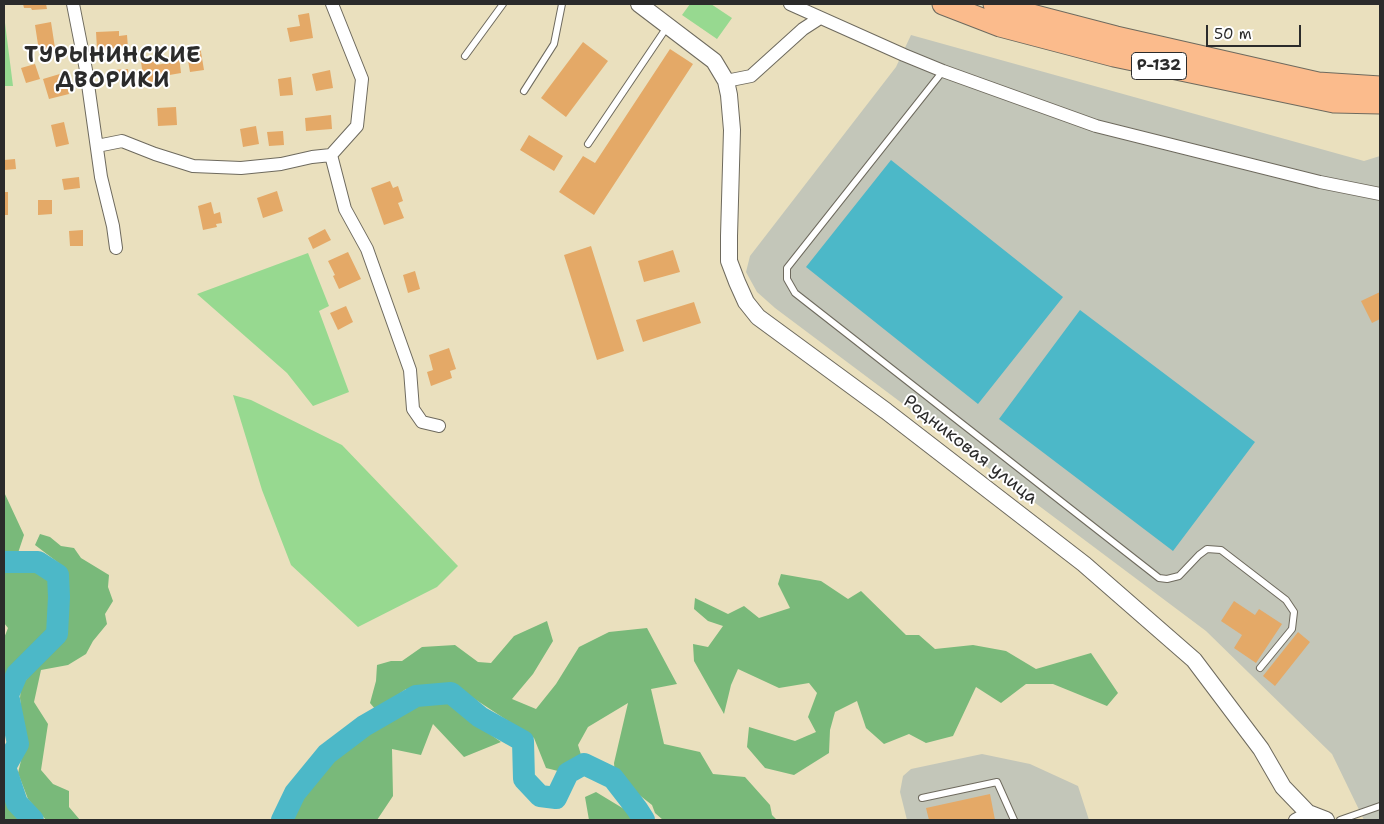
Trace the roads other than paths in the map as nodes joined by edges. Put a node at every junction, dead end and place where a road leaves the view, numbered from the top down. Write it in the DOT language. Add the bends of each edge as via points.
graph roads {
  1 [pos="73,4"];
  2 [pos="332,4"];
  3 [pos="503,4"];
  4 [pos="562,4"];
  5 [pos="638,4"];
  6 [pos="790,4"];
  7 [pos="943,4"];
  8 [pos="994,4"];
  9 [pos="820,18"];
  10 [pos="668,26"];
  11 [pos="464,56"];
  12 [pos="943,70"];
  13 [pos="726,81"];
  14 [pos="1380,87"];
  15 [pos="524,91"];
  16 [pos="1380,104"];
  17 [pos="588,144"];
  18 [pos="97,146"];
  19 [pos="331,155"];
  20 [pos="1380,194"];
  21 [pos="116,248"];
  22 [pos="439,426"];
  23 [pos="1260,668"];
  24 [pos="922,798"];
  25 [pos="1380,806"];
  26 [pos="1302,817"];
  27 [pos="1014,820"];
  28 [pos="1326,820"];
  29 [pos="1340,820"];
  1 -- 18 [label="street"];
  2 -- 19 [label="street" via="362,79 357,126"];
  3 -- 11 [label="lane"];
  4 -- 15 [label="lane" via="554,44"];
  5 -- 10 [label="street"];
  6 -- 9 [label="street"];
  7 -- 16 [label="highway, Р-132" via="1000,26 1114,56 1334,102"];
  8 -- 14 [label="highway, Р-132" via="1116,37 1318,83"];
  9 -- 12 [label="street"];
  9 -- 13 [label="street" via="803,29 751,76"];
  10 -- 13 [label="street, Родниковая улица" via="714,61"];
  10 -- 17 [label="lane"];
  12 -- 20 [label="street" via="1096,126"];
  12 -- 23 [label="lane" via="787,268 787,280 795,293 1159,578 1179,576 1207,549 1221,550 1286,600 1294,612 1292,629"];
  13 -- 26 [label="street, Родниковая улица" via="732,130 730,261 746,302 758,317 1084,564 1194,660 1261,749"];
  18 -- 19 [label="street" via="122,141 193,166 241,168"];
  18 -- 21 [label="street"];
  19 -- 22 [label="street" via="345,209 367,249 410,370 413,409 422,422"];
  24 -- 27 [label="lane" via="997,782"];
  25 -- 29 [label="lane"];
  26 -- 28 [label="street, Родниковая улица"];
}
